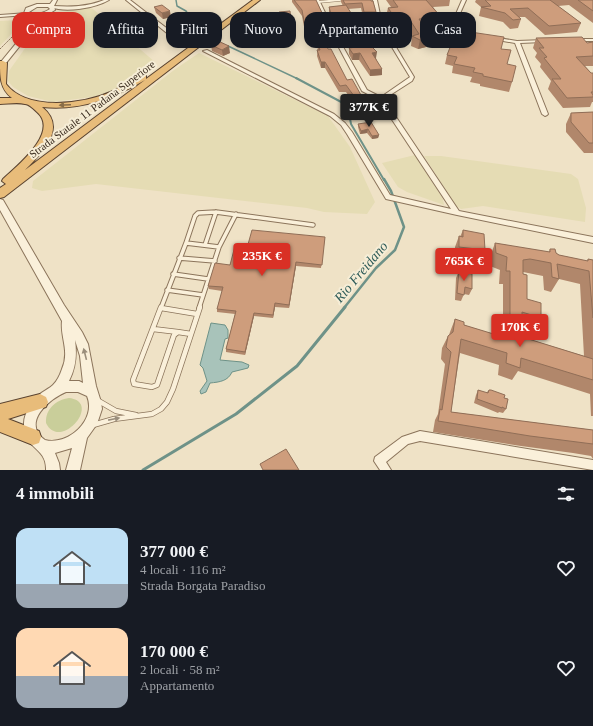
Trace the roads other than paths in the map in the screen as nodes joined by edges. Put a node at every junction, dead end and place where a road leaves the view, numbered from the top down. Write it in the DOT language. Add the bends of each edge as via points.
graph roads {
  1 [pos="55,0"];
  2 [pos="106,0"];
  3 [pos="128,0"];
  4 [pos="251,0"];
  5 [pos="257,0"];
  6 [pos="340,0"];
  7 [pos="375,0"];
  8 [pos="464,0"];
  9 [pos="317,1"];
  10 [pos="45,5"];
  11 [pos="52,7"];
  12 [pos="66,8"];
  13 [pos="31,12"];
  14 [pos="48,12"];
  15 [pos="50,12"];
  16 [pos="459,12"];
  17 [pos="0,16"];
  18 [pos="12,16"];
  19 [pos="166,30"];
  20 [pos="486,36"];
  21 [pos="570,40"];
  22 [pos="593,40"];
  23 [pos="548,41"];
  24 [pos="517,42"];
  25 [pos="12,47"];
  26 [pos="205,51"];
  27 [pos="2,65"];
  28 [pos="153,72"];
  29 [pos="381,99"];
  30 [pos="0,101"];
  31 [pos="28,102"];
  32 [pos="545,114"];
  33 [pos="4,183"];
  34 [pos="0,194"];
  35 [pos="0,202"];
  36 [pos="216,212"];
  37 [pos="457,213"];
  38 [pos="236,214"];
  39 [pos="313,225"];
  40 [pos="593,240"];
  41 [pos="186,243"];
  42 [pos="204,245"];
  43 [pos="219,247"];
  44 [pos="179,258"];
  45 [pos="215,261"];
  46 [pos="173,274"];
  47 [pos="208,279"];
  48 [pos="167,290"];
  49 [pos="203,295"];
  50 [pos="161,308"];
  51 [pos="197,314"];
  52 [pos="66,318"];
  53 [pos="153,329"];
  54 [pos="178,332"];
  55 [pos="191,334"];
  56 [pos="56,389"];
  57 [pos="93,396"];
  58 [pos="40,402"];
  59 [pos="0,412"];
  60 [pos="141,416"];
  61 [pos="0,424"];
  62 [pos="85,432"];
  63 [pos="39,442"];
  64 [pos="593,465"];
  65 [pos="54,470"];
  66 [pos="73,470"];
  67 [pos="386,470"];
  1 -- 10 [label="street"];
  1 -- 11 [label="street"];
  2 -- 12 [label="street" via="89,6"];
  3 -- 19 [label="street"];
  4 -- 28 [label="highway, Strada Statale 11 Padana Superiore"];
  5 -- 34 [label="highway, Strada Statale 11 Padana Superiore"];
  6 -- 9 [label="lane"];
  7 -- 29 [label="street" via="380,24 412,77"];
  8 -- 16 [label="street"];
  9 -- 29 [label="street" via="365,91"];
  10 -- 11 [label="street"];
  10 -- 13 [label="street" via="33,6"];
  11 -- 12 [label="street"];
  11 -- 14 [label="street" via="53,9"];
  12 -- 15 [label="street"];
  17 -- 18 [label="street"];
  20 -- 24 [label="street"];
  21 -- 22 [label="street"];
  23 -- 24 [label="street"];
  24 -- 32 [label="street"];
  25 -- 27 [label="street"];
  26 -- 37 [label="street" via="332,115 350,133 388,197"];
  27 -- 31 [label="highway" via="2,84 10,93"];
  28 -- 31 [label="highway, one-way" via="113,94 79,104"];
  28 -- 33 [label="highway, Strada Statale 11 Padana Superiore"];
  29 -- 37 [label="street"];
  30 -- 31 [label="highway"];
  31 -- 33 [label="highway" via="44,114 48,120 49,130 46,139 29,160"];
  35 -- 52 [label="street"];
  36 -- 38 [label="lane"];
  36 -- 41 [label="lane" via="198,213 195,216"];
  36 -- 42 [label="lane"];
  37 -- 40 [label="street"];
  38 -- 39 [label="lane"];
  38 -- 43 [label="lane"];
  41 -- 42 [label="lane"];
  41 -- 44 [label="lane"];
  42 -- 43 [label="lane"];
  43 -- 45 [label="lane"];
  44 -- 45 [label="lane"];
  44 -- 46 [label="lane"];
  45 -- 47 [label="lane"];
  46 -- 47 [label="lane"];
  46 -- 48 [label="lane"];
  47 -- 49 [label="lane"];
  48 -- 49 [label="lane"];
  48 -- 50 [label="lane"];
  49 -- 51 [label="lane"];
  50 -- 51 [label="lane"];
  50 -- 53 [label="lane"];
  51 -- 55 [label="lane"];
  52 -- 56 [label="street" via="73,354 69,368"];
  57 -- 52 [label="street, one-way" via="82,343"];
  53 -- 54 [label="lane"];
  53 -- 54 [label="lane" via="133,380 134,384 152,387 157,385 174,335"];
  54 -- 55 [label="lane"];
  55 -- 60 [label="lane" via="167,402 152,414"];
  56 -- 57 [label="street" via="72,385 86,388"];
  56 -- 58 [label="street"];
  57 -- 60 [label="lane" via="116,411"];
  57 -- 62 [label="street" via="96,408 94,418"];
  58 -- 59 [label="highway"];
  58 -- 63 [label="street" via="30,420 30,430"];
  62 -- 60 [label="lane, one-way" via="114,419"];
  61 -- 63 [label="highway" via="25,433"];
  62 -- 63 [label="street" via="74,441 59,447"];
  62 -- 66 [label="street"];
  63 -- 65 [label="street" via="53,463"];
  64 -- 67 [label="street" via="420,436 405,440 380,461"];
}
